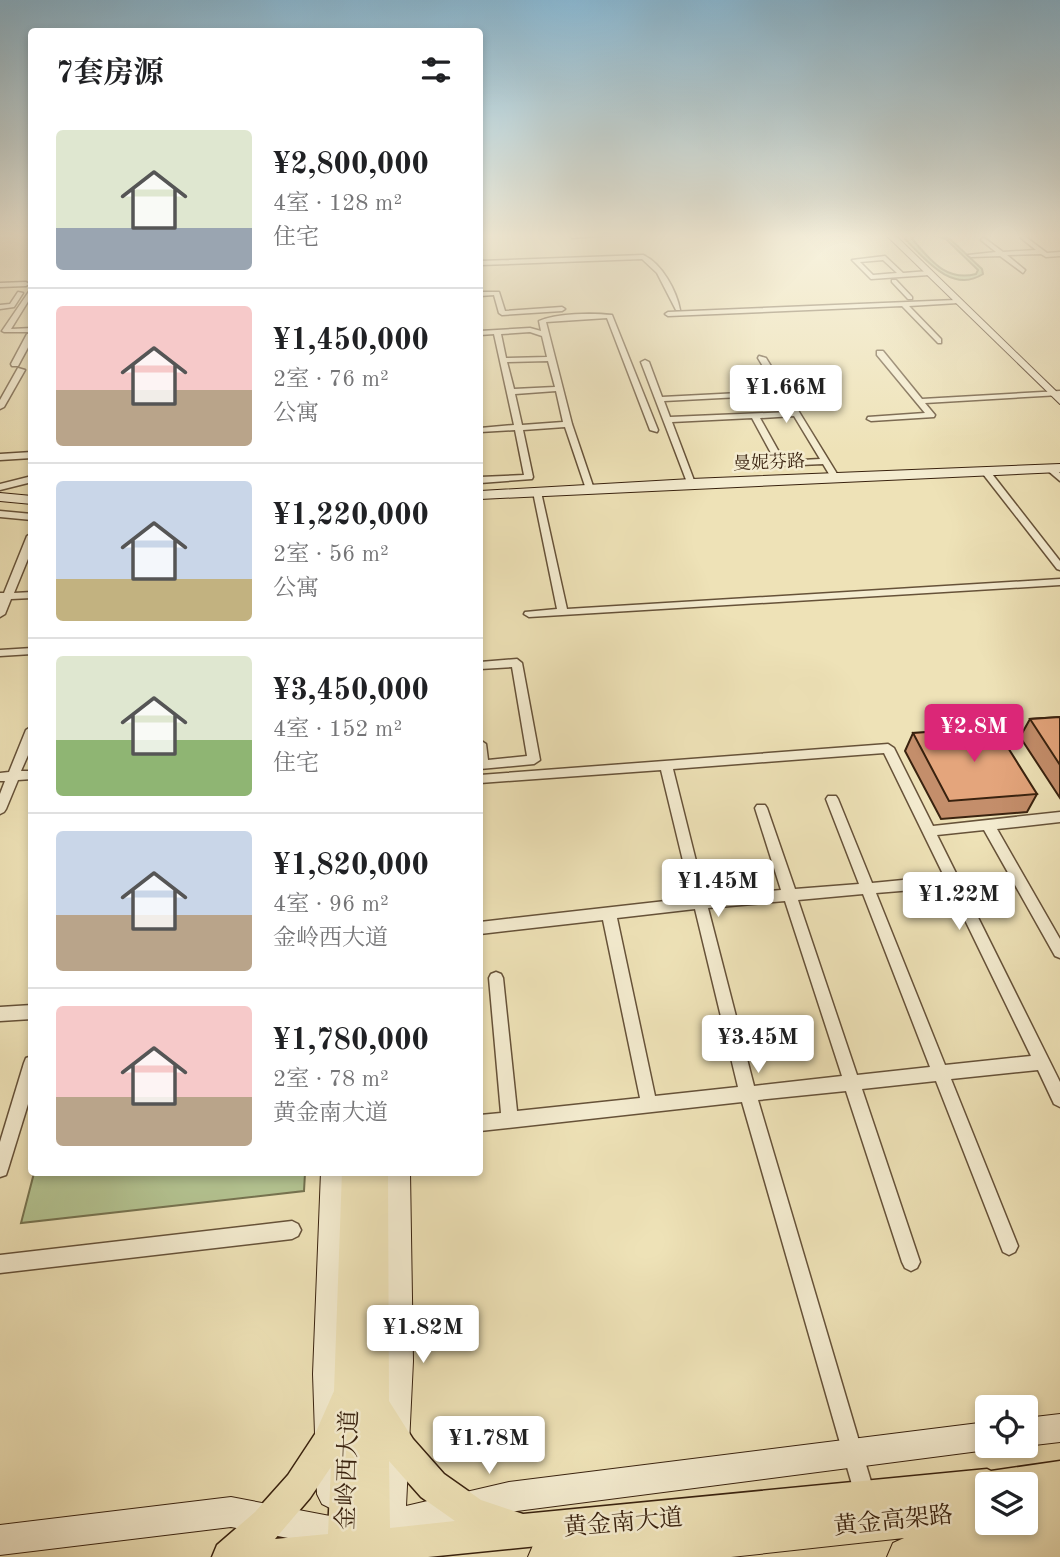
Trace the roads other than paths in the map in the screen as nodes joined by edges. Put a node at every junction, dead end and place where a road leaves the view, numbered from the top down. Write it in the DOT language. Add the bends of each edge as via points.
graph roads {
  1 [pos="20,308"];
  2 [pos="500,308"];
  3 [pos="586,308"];
  4 [pos="785,308"];
  5 [pos="912,308"];
  6 [pos="962,308"];
  7 [pos="668,314"];
  8 [pos="497,332"];
  9 [pos="483,333"];
  10 [pos="28,334"];
  11 [pos="28,334"];
  12 [pos="544,334"];
  13 [pos="0,337"];
  14 [pos="28,340"];
  15 [pos="938,341"];
  16 [pos="880,353"];
  17 [pos="762,358"];
  18 [pos="550,359"];
  19 [pos="502,360"];
  20 [pos="645,362"];
  21 [pos="28,363"];
  22 [pos="28,370"];
  23 [pos="559,389"];
  24 [pos="510,392"];
  25 [pos="783,393"];
  26 [pos="1057,396"];
  27 [pos="660,399"];
  28 [pos="919,401"];
  29 [pos="0,407"];
  30 [pos="796,414"];
  31 [pos="755,416"];
  32 [pos="871,419"];
  33 [pos="667,420"];
  34 [pos="568,424"];
  35 [pos="517,427"];
  36 [pos="483,430"];
  37 [pos="654,430"];
  38 [pos="28,455"];
  39 [pos="0,457"];
  40 [pos="825,461"];
  41 [pos="1058,473"];
  42 [pos="989,475"];
  43 [pos="835,477"];
  44 [pos="28,479"];
  45 [pos="483,480"];
  46 [pos="691,483"];
  47 [pos="0,487"];
  48 [pos="590,489"];
  49 [pos="483,495"];
  50 [pos="538,496"];
  51 [pos="0,497"];
  52 [pos="28,500"];
  53 [pos="483,503"];
  54 [pos="0,509"];
  55 [pos="28,510"];
  56 [pos="0,514"];
  57 [pos="28,517"];
  58 [pos="27,557"];
  59 [pos="1060,567"];
  60 [pos="1060,582"];
  61 [pos="28,595"];
  62 [pos="4,596"];
  63 [pos="563,612"];
  64 [pos="0,614"];
  65 [pos="529,614"];
  66 [pos="28,649"];
  67 [pos="0,653"];
  68 [pos="483,666"];
  69 [pos="28,737"];
  70 [pos="483,765"];
  71 [pos="666,766"];
  72 [pos="28,775"];
  73 [pos="7,776"];
  74 [pos="483,779"];
  75 [pos="832,799"];
  76 [pos="761,808"];
  77 [pos="0,809"];
  78 [pos="1059,818"];
  79 [pos="988,825"];
  80 [pos="929,831"];
  81 [pos="954,881"];
  82 [pos="867,888"];
  83 [pos="790,895"];
  84 [pos="700,903"];
  85 [pos="609,913"];
  86 [pos="483,928"];
  87 [pos="1060,952"];
  88 [pos="496,978"];
  89 [pos="28,1012"];
  90 [pos="0,1014"];
  91 [pos="1041,1062"];
  92 [pos="940,1073"];
  93 [pos="28,1076"];
  94 [pos="852,1083"];
  95 [pos="748,1095"];
  96 [pos="1060,1099"];
  97 [pos="649,1105"];
  98 [pos="510,1120"];
  99 [pos="483,1123"];
  100 [pos="0,1169"];
  101 [pos="333,1176"];
  102 [pos="355,1176"];
  103 [pos="375,1176"];
  104 [pos="398,1176"];
  105 [pos="292,1230"];
  106 [pos="1009,1246"];
  107 [pos="911,1262"];
  108 [pos="0,1264"];
  109 [pos="350,1382"];
  110 [pos="375,1405"];
  111 [pos="1060,1428"];
  112 [pos="1038,1431"];
  113 [pos="329,1436"];
  114 [pos="975,1437"];
  115 [pos="394,1441"];
  116 [pos="853,1452"];
  117 [pos="1060,1477"];
  118 [pos="1038,1479"];
  119 [pos="975,1486"];
  120 [pos="866,1499"];
  121 [pos="1060,1503"];
  122 [pos="1038,1505"];
  123 [pos="463,1508"];
  124 [pos="975,1511"];
  125 [pos="272,1519"];
  126 [pos="1060,1539"];
  127 [pos="0,1540"];
  128 [pos="359,1544"];
  129 [pos="539,1544"];
  130 [pos="229,1557"];
  131 [pos="260,1557"];
  132 [pos="907,1557"];
  1 -- 10 [label="street" via="6,331"];
  2 -- 3 [label="street" via="502,313"];
  4 -- 7 [label="street"];
  5 -- 15 [label="street"];
  6 -- 26 [label="street"];
  8 -- 9 [label="street"];
  8 -- 12 [label="street"];
  8 -- 19 [label="street"];
  11 -- 13 [label="street"];
  12 -- 18 [label="street"];
  12 -- 37 [label="street" via="542,321 549,318 610,316"];
  14 -- 21 [label="street" via="15,364"];
  16 -- 28 [label="street"];
  17 -- 25 [label="street"];
  18 -- 19 [label="street"];
  18 -- 23 [label="street"];
  19 -- 24 [label="street"];
  20 -- 27 [label="street"];
  22 -- 29 [label="street" via="17,370"];
  23 -- 24 [label="street"];
  23 -- 34 [label="street"];
  24 -- 35 [label="street"];
  25 -- 27 [label="street"];
  25 -- 30 [label="street"];
  26 -- 28 [label="street"];
  27 -- 33 [label="street"];
  28 -- 32 [label="street" via="931,415"];
  30 -- 31 [label="street"];
  30 -- 40 [label="street"];
  31 -- 33 [label="street"];
  31 -- 40 [label="street" via="781,464"];
  33 -- 46 [label="street"];
  34 -- 35 [label="street"];
  34 -- 48 [label="street"];
  35 -- 36 [label="street"];
  35 -- 45 [label="street" via="529,477"];
  38 -- 39 [label="street"];
  40 -- 43 [label="street"];
  41 -- 42 [label="street, 曼妮芬路"];
  42 -- 43 [label="street, 曼妮芬路"];
  42 -- 50 [label="street, 曼妮芬路"];
  42 -- 59 [label="street"];
  43 -- 46 [label="street, 曼妮芬路"];
  44 -- 47 [label="street"];
  46 -- 48 [label="street, 曼妮芬路"];
  48 -- 50 [label="street, 曼妮芬路"];
  49 -- 50 [label="street, 曼妮芬路"];
  50 -- 53 [label="street, 曼妮芬路"];
  50 -- 63 [label="street"];
  51 -- 52 [label="street"];
  54 -- 55 [label="street"];
  56 -- 57 [label="street"];
  58 -- 62 [label="street"];
  60 -- 63 [label="street"];
  61 -- 62 [label="street"];
  62 -- 64 [label="street"];
  63 -- 65 [label="street"];
  66 -- 67 [label="street"];
  68 -- 70 [label="street" via="517,663 534,760"];
  69 -- 73 [label="street"];
  71 -- 74 [label="street"];
  71 -- 80 [label="street" via="888,748"];
  71 -- 84 [label="street"];
  72 -- 73 [label="street"];
  73 -- 77 [label="street"];
  75 -- 82 [label="street"];
  76 -- 83 [label="street"];
  78 -- 79 [label="street"];
  79 -- 80 [label="street"];
  79 -- 87 [label="street"];
  80 -- 81 [label="street"];
  81 -- 82 [label="street"];
  81 -- 91 [label="street"];
  82 -- 83 [label="street"];
  82 -- 92 [label="street"];
  83 -- 84 [label="street"];
  83 -- 94 [label="street"];
  84 -- 85 [label="street"];
  84 -- 95 [label="street"];
  85 -- 86 [label="street"];
  85 -- 97 [label="street"];
  88 -- 98 [label="street"];
  89 -- 90 [label="street"];
  91 -- 92 [label="street"];
  91 -- 96 [label="street"];
  92 -- 94 [label="street"];
  92 -- 106 [label="street"];
  93 -- 100 [label="street"];
  94 -- 95 [label="street"];
  94 -- 107 [label="street"];
  95 -- 97 [label="street"];
  95 -- 116 [label="street"];
  97 -- 98 [label="street"];
  98 -- 99 [label="street"];
  101 -- 113 [label="street"];
  102 -- 109 [label="main road, 金岭西大道"];
  103 -- 110 [label="main road, 金岭西大道"];
  104 -- 115 [label="street" via="400,1361"];
  105 -- 108 [label="street"];
  109 -- 113 [label="main road"];
  109 -- 128 [label="main road, 金岭西大道"];
  110 -- 115 [label="main road"];
  110 -- 128 [label="main road, 金岭西大道"];
  111 -- 112 [label="street"];
  113 -- 125 [label="main road" via="306,1477"];
  113 -- 128 [label="street" via="332,1497"];
  114 -- 116 [label="street"];
  115 -- 123 [label="main road" via="429,1483"];
  115 -- 128 [label="street"];
  116 -- 120 [label="street"];
  116 -- 123 [label="street" via="509,1497"];
  117 -- 118 [label="main road"];
  119 -- 120 [label="main road, 黄金南大道"];
  120 -- 129 [label="main road, 黄金南大道"];
  121 -- 122 [label="highway"];
  123 -- 128 [label="street"];
  123 -- 129 [label="main road"];
  124 -- 129 [label="highway, 黄金高架路"];
  125 -- 127 [label="street" via="231,1512"];
  125 -- 128 [label="street"];
  125 -- 130 [label="main road"];
  126 -- 132 [label="highway, 黄金高架路"];
  128 -- 129 [label="main road, 黄金南大道"];
  128 -- 131 [label="main road, 黄金南大道"];
}
